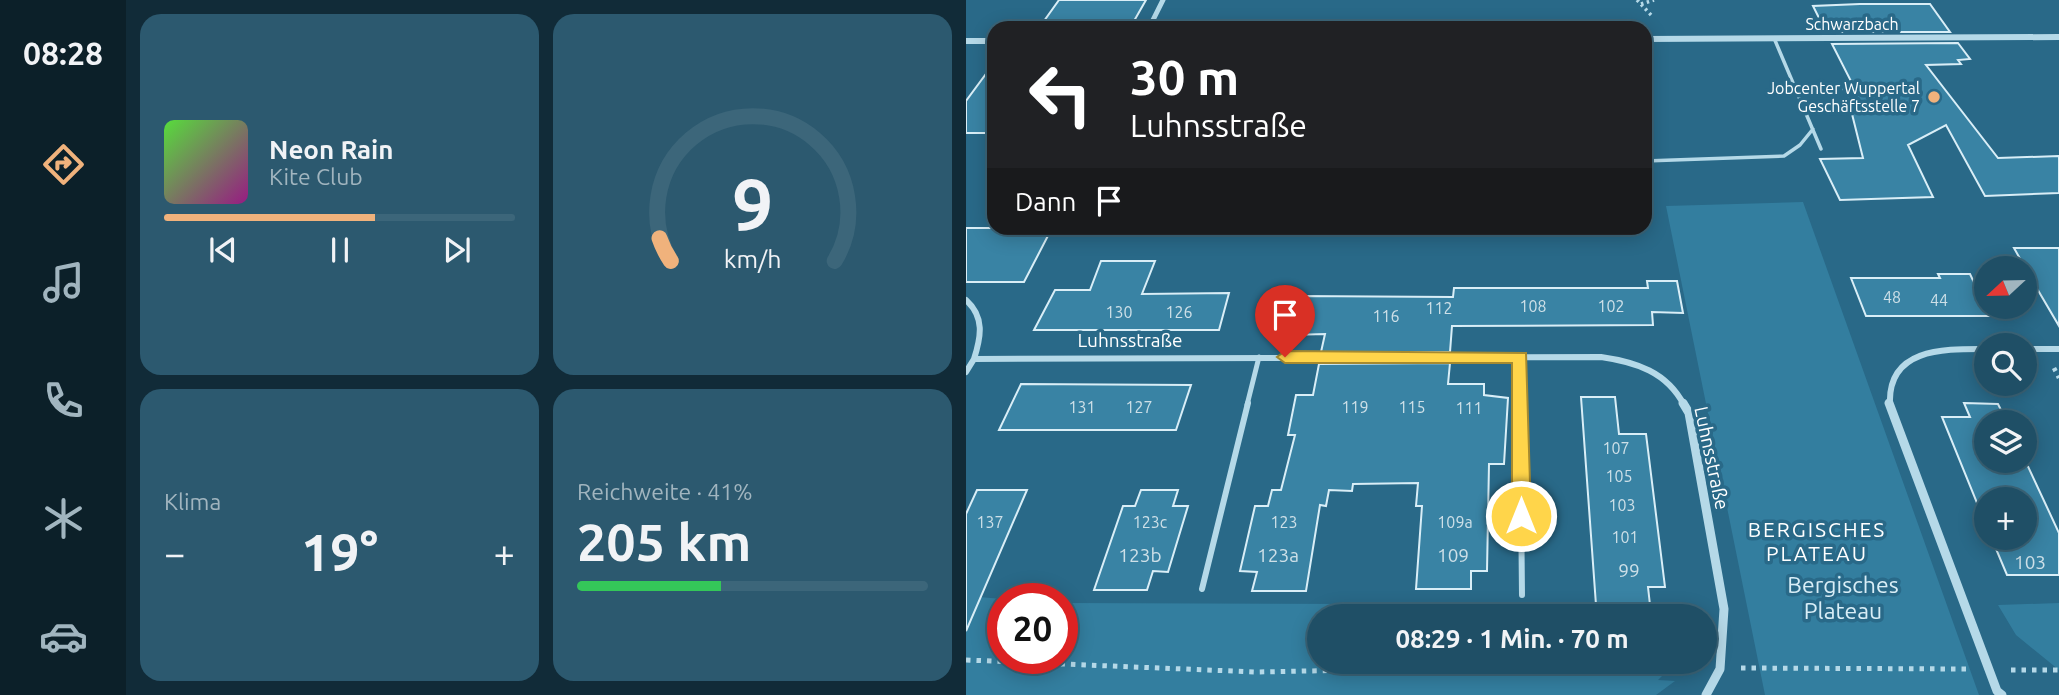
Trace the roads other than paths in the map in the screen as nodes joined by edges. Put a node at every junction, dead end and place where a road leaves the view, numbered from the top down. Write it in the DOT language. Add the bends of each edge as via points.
graph roads {
  1 [pos="1163,0"];
  2 [pos="1152,21"];
  3 [pos="2059,37"];
  4 [pos="1774,38"];
  5 [pos="1652,39"];
  6 [pos="966,41"];
  7 [pos="987,41"];
  8 [pos="1813,129"];
  9 [pos="1821,149"];
  10 [pos="1652,161"];
  11 [pos="966,300"];
  12 [pos="1974,349"];
  13 [pos="2037,349"];
  14 [pos="2059,349"];
  15 [pos="1259,357"];
  16 [pos="1520,357"];
  17 [pos="974,359"];
  18 [pos="966,372"];
  19 [pos="1202,589"];
  20 [pos="1522,595"];
  21 [pos="1706,695"];
  22 [pos="2002,695"];
  1 -- 2 [label="street"];
  3 -- 4 [label="street, Schwarzbach"];
  4 -- 5 [label="street, Schwarzbach"];
  4 -- 8 [label="lane"];
  6 -- 7 [label="street"];
  8 -- 9 [label="lane"];
  8 -- 10 [label="lane" via="1784,156"];
  11 -- 17 [label="street" via="977,310 983,331"];
  12 -- 22 [label="street" via="1936,350 1908,359 1893,377 1889,402"];
  13 -- 14 [label="street"];
  15 -- 16 [label="street, Luhnsstraße"];
  15 -- 17 [label="street, Luhnsstraße"];
  15 -- 19 [label="lane"];
  16 -- 20 [label="lane"];
  16 -- 21 [label="street, Luhnsstraße" via="1632,361 1678,391 1689,413 1724,609 1720,669"];
  17 -- 18 [label="street"];
}
